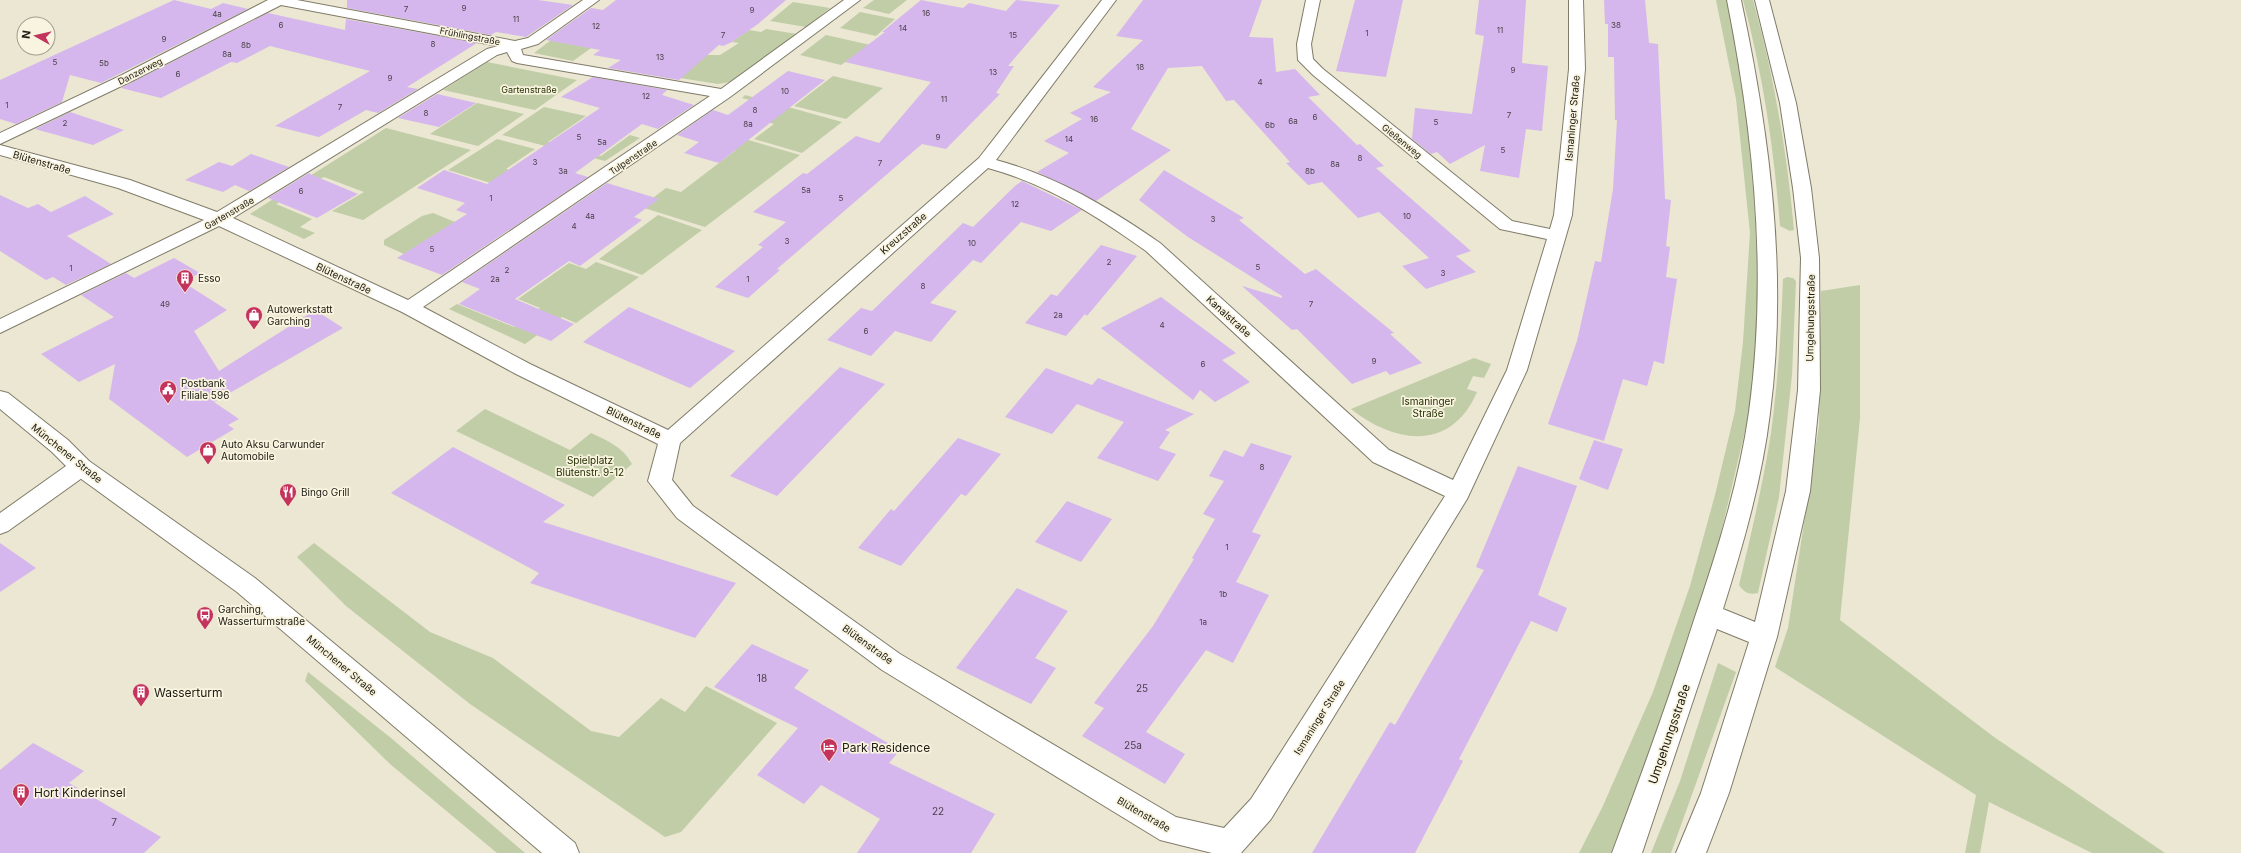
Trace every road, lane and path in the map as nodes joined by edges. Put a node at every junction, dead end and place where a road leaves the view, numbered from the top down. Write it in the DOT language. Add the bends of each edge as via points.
graph roads {
  1 [pos="279,0"];
  2 [pos="592,0"];
  3 [pos="853,0"];
  4 [pos="1108,0"];
  5 [pos="1313,0"];
  6 [pos="1576,0"];
  7 [pos="1734,0"];
  8 [pos="1762,0"];
  9 [pos="512,45"];
  10 [pos="724,94"];
  11 [pos="0,139"];
  12 [pos="0,150"];
  13 [pos="985,162"];
  14 [pos="219,219"];
  15 [pos="1558,236"];
  16 [pos="409,308"];
  17 [pos="0,327"];
  18 [pos="0,398"];
  19 [pos="670,440"];
  20 [pos="81,467"];
  21 [pos="1459,493"];
  22 [pos="0,524"];
  23 [pos="1709,614"];
  24 [pos="1764,637"];
  25 [pos="1230,843"];
  26 [pos="564,853"];
  27 [pos="1627,853"];
  28 [pos="1692,853"];
  1 -- 9 [label="street, Frühlingstraße"];
  1 -- 11 [label="street, Danzerweg" via="134,75"];
  2 -- 9 [label="street, Gartenstraße" via="532,41"];
  3 -- 10 [label="street, Tulpenstraße" via="818,28"];
  4 -- 13 [label="street, Kreuzstraße"];
  5 -- 15 [label="street, Gießenweg" via="1304,44 1306,60 1318,72 1506,225"];
  6 -- 15 [label="street, Ismaninger Straße" via="1577,69 1563,215"];
  7 -- 23 [label="street, Umgehungsstraße" via="1754,96 1762,150 1768,248 1766,336 1749,470 1729,551"];
  8 -- 24 [label="street, Umgehungsstraße" via="1788,103 1802,188 1811,282 1809,390 1798,491"];
  9 -- 10 [label="street, Frühlingstraße" via="517,58"];
  9 -- 14 [label="street, Gartenstraße" via="492,52"];
  10 -- 16 [label="street, Tulpenstraße"];
  12 -- 14 [label="street, Blütenstraße" via="124,184"];
  13 -- 19 [label="street, Kreuzstraße"];
  13 -- 21 [label="street, Kanalstraße" via="1020,170 1069,192 1112,217 1153,247 1381,456"];
  14 -- 16 [label="street, Blütenstraße"];
  14 -- 17 [label="street, Gartenstraße"];
  15 -- 21 [label="street, Ismaninger Straße" via="1517,370"];
  16 -- 19 [label="street, Blütenstraße" via="523,369"];
  18 -- 20 [label="street, Münchener Straße" via="60,446"];
  19 -- 25 [label="street, Blütenstraße" via="660,481 685,512 892,662 1170,830"];
  20 -- 22 [label="street"];
  20 -- 26 [label="street, Münchener Straße" via="246,585"];
  21 -- 25 [label="street, Ismaninger Straße" via="1261,809"];
  23 -- 24 [label="street"];
  23 -- 27 [label="street, Umgehungsstraße" via="1657,772"];
  24 -- 28 [label="street, Umgehungsstraße" via="1715,793"];
}
